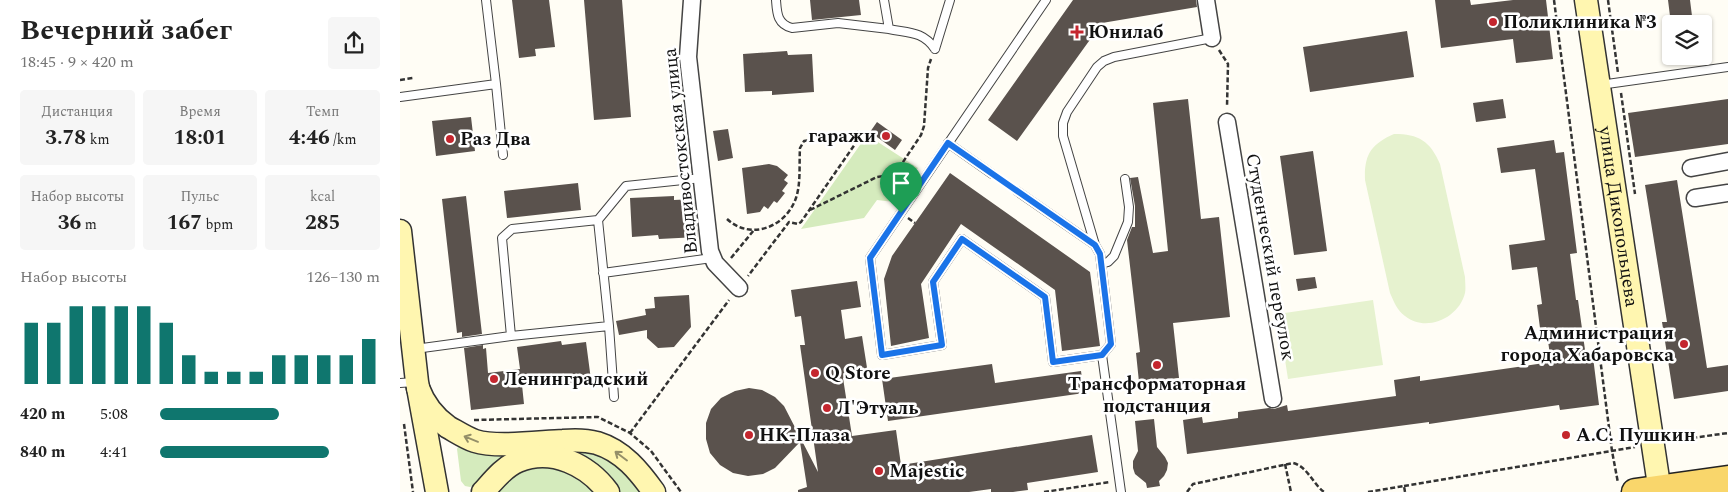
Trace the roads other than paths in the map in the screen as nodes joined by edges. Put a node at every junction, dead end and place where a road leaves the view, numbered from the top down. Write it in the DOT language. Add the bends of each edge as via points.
graph roads {
  1 [pos="486,0"];
  2 [pos="692,0"];
  3 [pos="776,0"];
  4 [pos="884,0"];
  5 [pos="950,0"];
  6 [pos="1046,0"];
  7 [pos="1206,0"];
  8 [pos="1586,0"];
  9 [pos="889,29"];
  10 [pos="1212,38"];
  11 [pos="1728,67"];
  12 [pos="496,84"];
  13 [pos="1598,86"];
  14 [pos="400,97"];
  15 [pos="1227,122"];
  16 [pos="948,143"];
  17 [pos="503,155"];
  18 [pos="1728,162"];
  19 [pos="1691,168"];
  20 [pos="992,174"];
  21 [pos="702,178"];
  22 [pos="1125,179"];
  23 [pos="1017,191"];
  24 [pos="1728,192"];
  25 [pos="1695,198"];
  26 [pos="598,220"];
  27 [pos="400,231"];
  28 [pos="1095,245"];
  29 [pos="717,264"];
  30 [pos="1101,264"];
  31 [pos="603,273"];
  32 [pos="739,288"];
  33 [pos="609,326"];
  34 [pos="511,336"];
  35 [pos="413,349"];
  36 [pos="1102,355"];
  37 [pos="412,384"];
  38 [pos="614,397"];
  39 [pos="1273,398"];
  40 [pos="525,450"];
  41 [pos="1728,479"];
  42 [pos="1643,489"];
  43 [pos="437,492"];
  44 [pos="483,492"];
  45 [pos="608,492"];
  46 [pos="654,492"];
  47 [pos="1121,492"];
  1 -- 12 [label="lane"];
  2 -- 21 [label="street, Владивостокская улица" via="688,57"];
  3 -- 9 [label="lane" via="781,22 792,28 838,23"];
  4 -- 9 [label="lane"];
  5 -- 9 [label="lane" via="935,49 921,35"];
  6 -- 16 [label="lane"];
  7 -- 10 [label="street"];
  8 -- 13 [label="main road, улица Дикопольцева"];
  10 -- 28 [label="lane" via="1104,61 1067,112 1063,136"];
  11 -- 13 [label="lane"];
  12 -- 14 [label="lane"];
  12 -- 17 [label="lane"];
  13 -- 42 [label="main road, улица Дикопольцева" via="1652,444"];
  15 -- 39 [label="street, Студенческий переулок"];
  16 -- 20 [label="lane"];
  16 -- 36 [label="lane" via="870,258 882,355 942,345 933,282 962,239 1045,297 1053,362"];
  18 -- 19 [label="street"];
  21 -- 26 [label="lane" via="626,186"];
  21 -- 29 [label="street, Владивостокская улица"];
  22 -- 30 [label="lane" via="1128,222 1114,256"];
  23 -- 28 [label="lane"];
  24 -- 25 [label="street"];
  26 -- 31 [label="lane"];
  26 -- 34 [label="lane" via="512,230 502,238"];
  27 -- 35 [label="main road"];
  28 -- 30 [label="lane"];
  29 -- 31 [label="lane"];
  29 -- 32 [label="street, Владивостокская улица"];
  30 -- 36 [label="lane" via="1111,344"];
  31 -- 33 [label="lane"];
  33 -- 34 [label="lane"];
  33 -- 38 [label="lane"];
  34 -- 35 [label="lane"];
  35 -- 37 [label="main road"];
  36 -- 47 [label="lane"];
  40 -- 37 [label="main road, one-way" via="464,437 436,416"];
  37 -- 43 [label="main road"];
  40 -- 44 [label="main road" via="518,461"];
  40 -- 45 [label="main road" via="579,465 596,477"];
  46 -- 40 [label="main road, one-way" via="627,460 595,442 576,440"];
  41 -- 42 [label="main road"];
}
